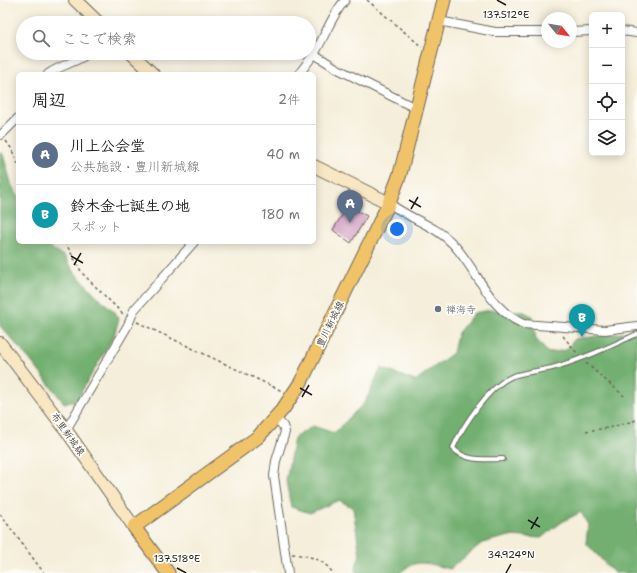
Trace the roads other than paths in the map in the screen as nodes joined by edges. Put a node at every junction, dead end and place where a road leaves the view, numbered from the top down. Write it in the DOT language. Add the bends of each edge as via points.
graph roads {
  1 [pos="75,0"];
  2 [pos="345,0"];
  3 [pos="444,0"];
  4 [pos="92,16"];
  5 [pos="438,21"];
  6 [pos="589,31"];
  7 [pos="625,31"];
  8 [pos="541,32"];
  9 [pos="577,32"];
  10 [pos="637,32"];
  11 [pos="316,51"];
  12 [pos="316,55"];
  13 [pos="77,60"];
  14 [pos="138,60"];
  15 [pos="310,60"];
  16 [pos="51,72"];
  17 [pos="151,72"];
  18 [pos="300,72"];
  19 [pos="417,109"];
  20 [pos="16,120"];
  21 [pos="1,135"];
  22 [pos="316,167"];
  23 [pos="389,202"];
  24 [pos="192,244"];
  25 [pos="637,326"];
  26 [pos="637,334"];
  27 [pos="0,343"];
  28 [pos="276,418"];
  29 [pos="66,430"];
  30 [pos="503,459"];
  31 [pos="134,526"];
  32 [pos="168,573"];
  33 [pos="288,573"];
  1 -- 4 [label="main road"];
  2 -- 11 [label="street" via="334,13"];
  3 -- 5 [label="main road, 豊川新城線"];
  5 -- 8 [label="street" via="495,32"];
  5 -- 19 [label="main road, 豊川新城線"];
  6 -- 9 [label="street"];
  7 -- 10 [label="street"];
  12 -- 19 [label="street"];
  13 -- 16 [label="street"];
  14 -- 17 [label="main road"];
  15 -- 18 [label="street"];
  19 -- 23 [label="main road, 豊川新城線" via="400,174"];
  20 -- 21 [label="street"];
  22 -- 23 [label="main road"];
  23 -- 25 [label="street" via="427,224 453,244 495,304 513,320 523,324 605,330"];
  23 -- 28 [label="main road, 豊川新城線" via="322,340 292,397"];
  24 -- 29 [label="street" via="134,310"];
  26 -- 30 [label="lane" via="552,368 513,376 496,387 459,434 453,448 459,455 478,459"];
  27 -- 29 [label="main road, 布里新城線"];
  28 -- 31 [label="main road, 豊川新城線" via="258,437 232,457"];
  28 -- 33 [label="street" via="285,432 274,476"];
  29 -- 31 [label="main road, 布里新城線"];
  31 -- 32 [label="main road"];
}
